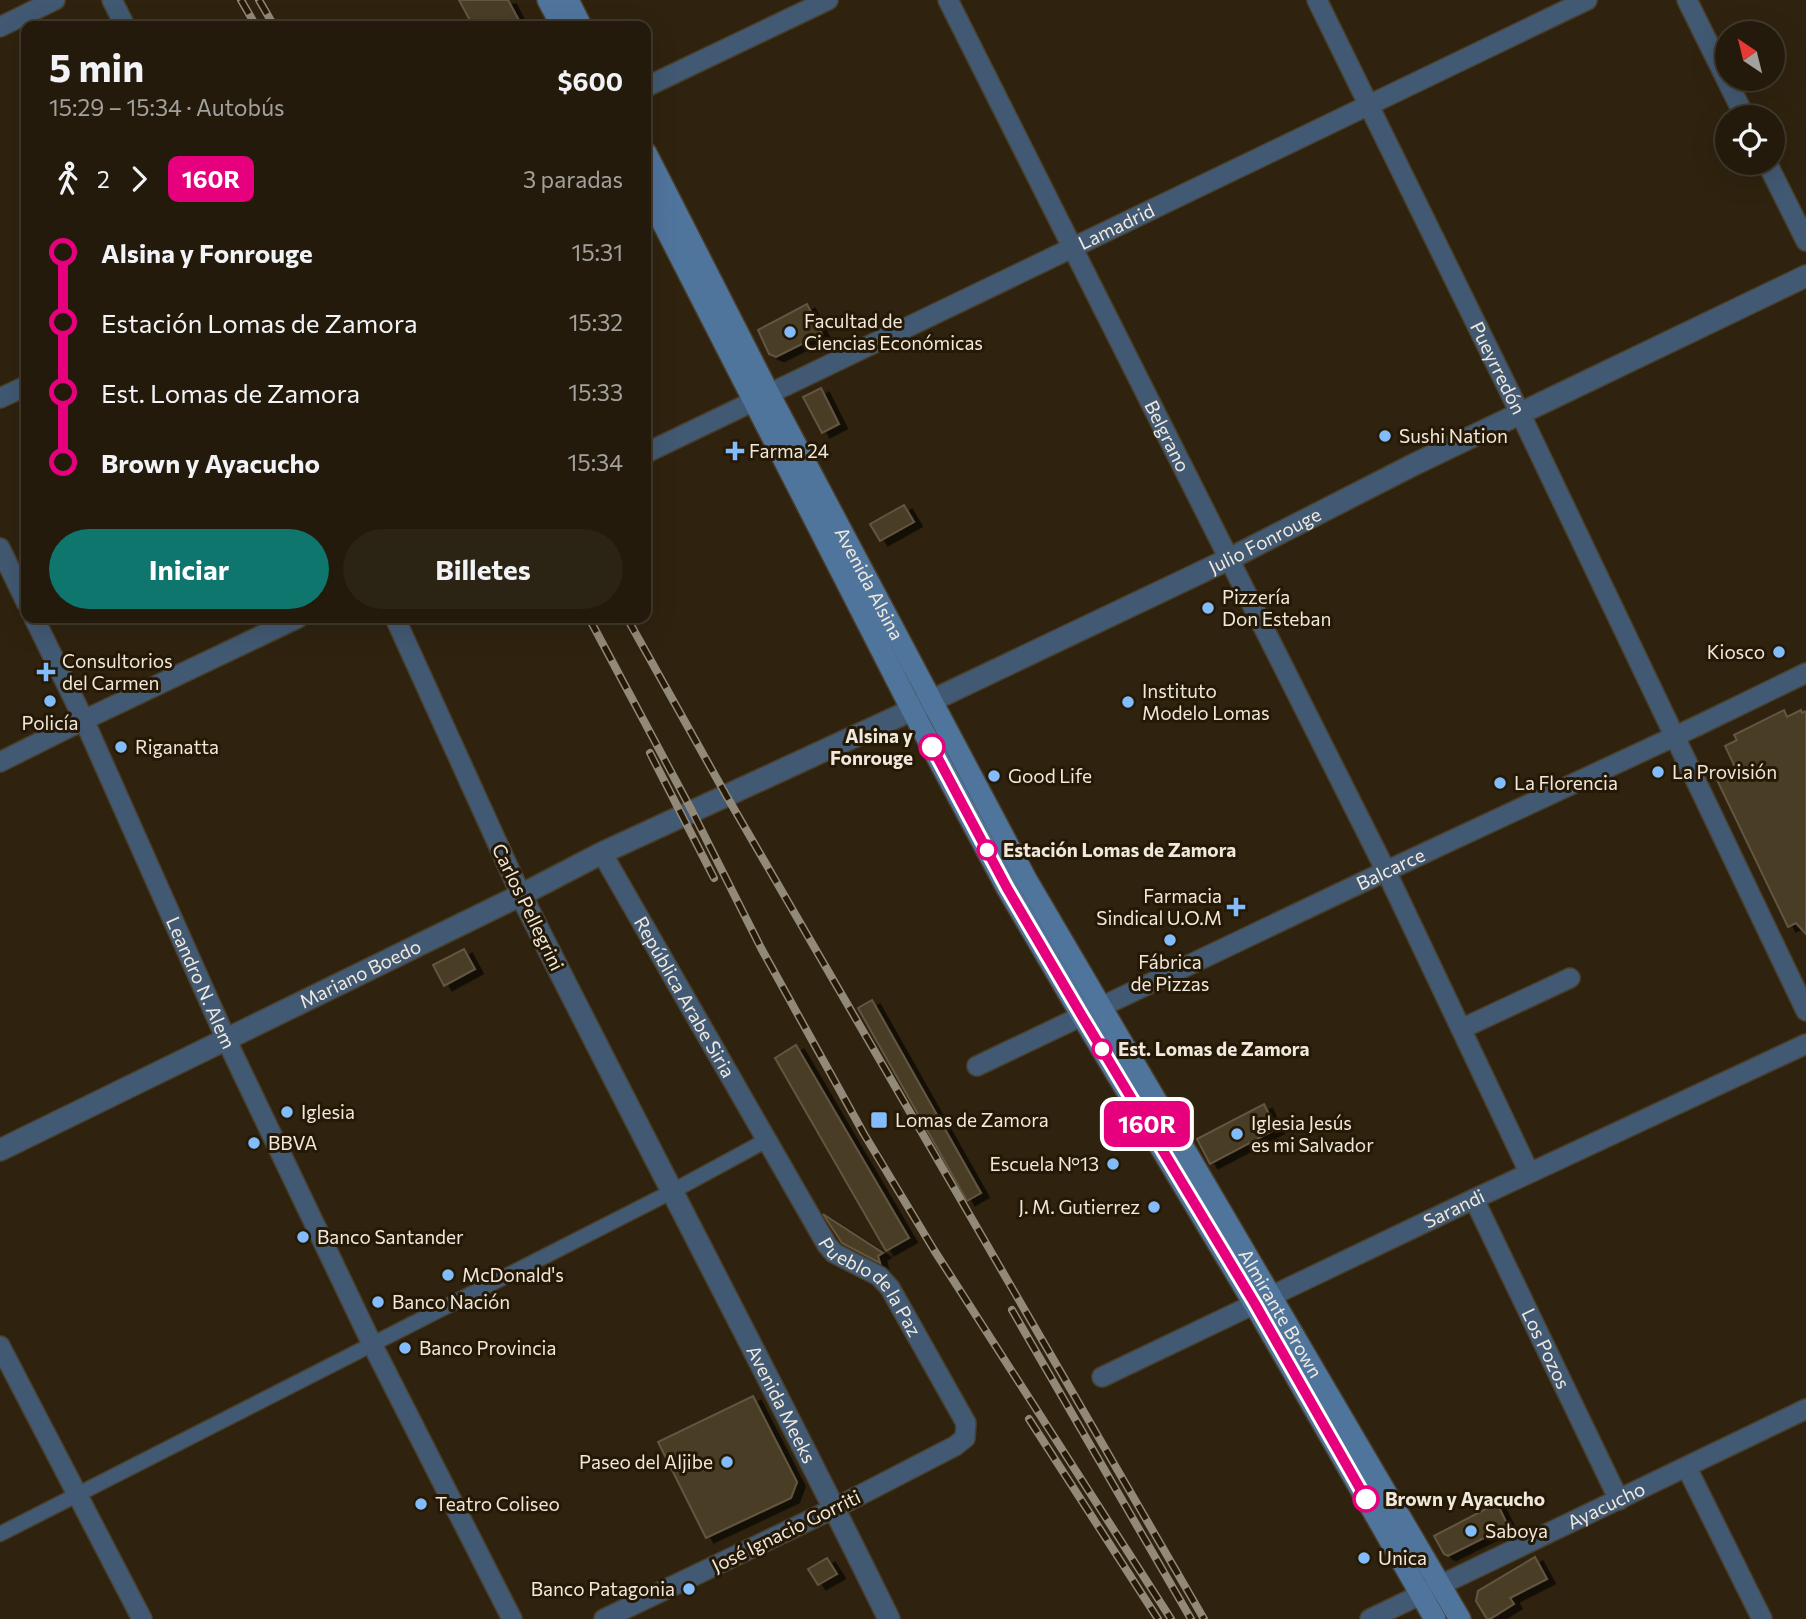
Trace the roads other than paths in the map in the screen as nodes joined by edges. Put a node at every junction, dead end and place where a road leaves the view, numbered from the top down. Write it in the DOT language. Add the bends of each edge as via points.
graph roads {
  1 [pos="55,0"];
  2 [pos="112,0"];
  3 [pos="548,0"];
  4 [pos="568,0"];
  5 [pos="828,0"];
  6 [pos="948,0"];
  7 [pos="1317,0"];
  8 [pos="1587,0"];
  9 [pos="1687,0"];
  10 [pos="122,21"];
  11 [pos="559,21"];
  12 [pos="578,21"];
  13 [pos="0,27"];
  14 [pos="651,84"];
  15 [pos="1369,105"];
  16 [pos="1739,105"];
  17 [pos="651,164"];
  18 [pos="1773,175"];
  19 [pos="651,200"];
  20 [pos="1806,241"];
  21 [pos="1073,247"];
  22 [pos="1806,276"];
  23 [pos="21,388"];
  24 [pos="0,398"];
  25 [pos="758,400"];
  26 [pos="1520,413"];
  27 [pos="651,437"];
  28 [pos="651,451"];
  29 [pos="651,464"];
  30 [pos="0,548"];
  31 [pos="1228,559"];
  32 [pos="21,591"];
  33 [pos="36,623"];
  34 [pos="288,623"];
  35 [pos="397,623"];
  36 [pos="1806,673"];
  37 [pos="921,706"];
  38 [pos="84,720"];
  39 [pos="1674,736"];
  40 [pos="0,762"];
  41 [pos="719,798"];
  42 [pos="602,853"];
  43 [pos="1386,871"];
  44 [pos="521,895"];
  45 [pos="1570,978"];
  46 [pos="1806,1010"];
  47 [pos="1091,1012"];
  48 [pos="1461,1029"];
  49 [pos="226,1039"];
  50 [pos="1806,1044"];
  51 [pos="976,1066"];
  52 [pos="767,1140"];
  53 [pos="0,1150"];
  54 [pos="1529,1172"];
  55 [pos="671,1192"];
  56 [pos="1474,1199"];
  57 [pos="1263,1301"];
  58 [pos="372,1344"];
  59 [pos="0,1346"];
  60 [pos="1102,1377"];
  61 [pos="1806,1409"];
  62 [pos="965,1438"];
  63 [pos="1687,1468"];
  64 [pos="78,1494"];
  65 [pos="1619,1500"];
  66 [pos="835,1508"];
  67 [pos="0,1534"];
  68 [pos="1430,1590"];
  69 [pos="142,1619"];
  70 [pos="512,1619"];
  71 [pos="604,1619"];
  72 [pos="890,1619"];
  73 [pos="1370,1619"];
  74 [pos="1435,1619"];
  75 [pos="1460,1619"];
  76 [pos="1762,1619"];
  1 -- 13 [label="street"];
  2 -- 10 [label="street"];
  3 -- 11 [label="main road"];
  4 -- 12 [label="main road"];
  5 -- 14 [label="street"];
  6 -- 21 [label="street, Belgrano"];
  7 -- 15 [label="street, Pueyrredón"];
  8 -- 15 [label="street, Lamadrid"];
  9 -- 16 [label="street"];
  15 -- 21 [label="street, Lamadrid"];
  15 -- 26 [label="street, Pueyrredón"];
  17 -- 25 [label="main road, Avenida Alsina"];
  18 -- 20 [label="street"];
  19 -- 25 [label="main road, Avenida Alsina"];
  21 -- 25 [label="street, Lamadrid"];
  21 -- 31 [label="street, Belgrano"];
  22 -- 26 [label="street, Julio Fonrouge"];
  23 -- 24 [label="street"];
  25 -- 27 [label="street, Lamadrid"];
  25 -- 28 [label="street, Lamadrid"];
  25 -- 29 [label="street, Lamadrid"];
  25 -- 37 [label="main road, Avenida Alsina"];
  26 -- 31 [label="street, Julio Fonrouge"];
  26 -- 39 [label="street, Pueyrredón"];
  30 -- 32 [label="street"];
  31 -- 37 [label="street, Julio Fonrouge"];
  31 -- 43 [label="street, Belgrano"];
  33 -- 38 [label="street, Leandro N. Alem"];
  34 -- 38 [label="street"];
  35 -- 44 [label="street, Carlos Pellegrini"];
  36 -- 39 [label="street, Balcarce"];
  37 -- 41 [label="street, Julio Fonrouge"];
  37 -- 47 [label="main road, Avenida Alsina" via="1026,879"];
  38 -- 40 [label="street"];
  38 -- 49 [label="street, Leandro N. Alem"];
  39 -- 43 [label="street, Balcarce"];
  39 -- 46 [label="street, Pueyrredón"];
  41 -- 42 [label="street, Mariano Boedo"];
  42 -- 44 [label="street, Mariano Boedo"];
  42 -- 52 [label="street, República Arabe Siria"];
  43 -- 47 [label="street, Balcarce"];
  43 -- 48 [label="street"];
  44 -- 49 [label="street, Mariano Boedo"];
  44 -- 55 [label="street, Carlos Pellegrini"];
  45 -- 48 [label="street"];
  47 -- 51 [label="street, Balcarce"];
  47 -- 57 [label="main road, Almirante Brown"];
  48 -- 54 [label="street"];
  49 -- 53 [label="street, Mariano Boedo"];
  49 -- 58 [label="street, Leandro N. Alem"];
  50 -- 54 [label="street, Sarandi"];
  52 -- 55 [label="street"];
  52 -- 62 [label="street, Pueblo de la Paz" via="827,1245 879,1276 890,1289 966,1423"];
  54 -- 56 [label="street, Sarandi"];
  55 -- 58 [label="street"];
  55 -- 66 [label="street, Avenida Meeks"];
  56 -- 57 [label="street, Sarandi"];
  56 -- 65 [label="street, Los Pozos"];
  57 -- 60 [label="street, Sarandi"];
  57 -- 68 [label="main road, Almirante Brown"];
  58 -- 64 [label="street"];
  58 -- 70 [label="street, Leandro N. Alem"];
  59 -- 64 [label="street"];
  61 -- 63 [label="street, Ayacucho"];
  62 -- 66 [label="street, José Ignacio Gorriti"];
  63 -- 65 [label="street, Ayacucho"];
  63 -- 76 [label="street"];
  64 -- 67 [label="street"];
  64 -- 69 [label="street"];
  65 -- 68 [label="street, Ayacucho"];
  66 -- 71 [label="street, José Ignacio Gorriti"];
  66 -- 72 [label="street, Avenida Meeks"];
  68 -- 73 [label="street, Ayacucho"];
  68 -- 74 [label="main road, Almirante Brown"];
  68 -- 75 [label="main road, Almirante Brown"];
}
